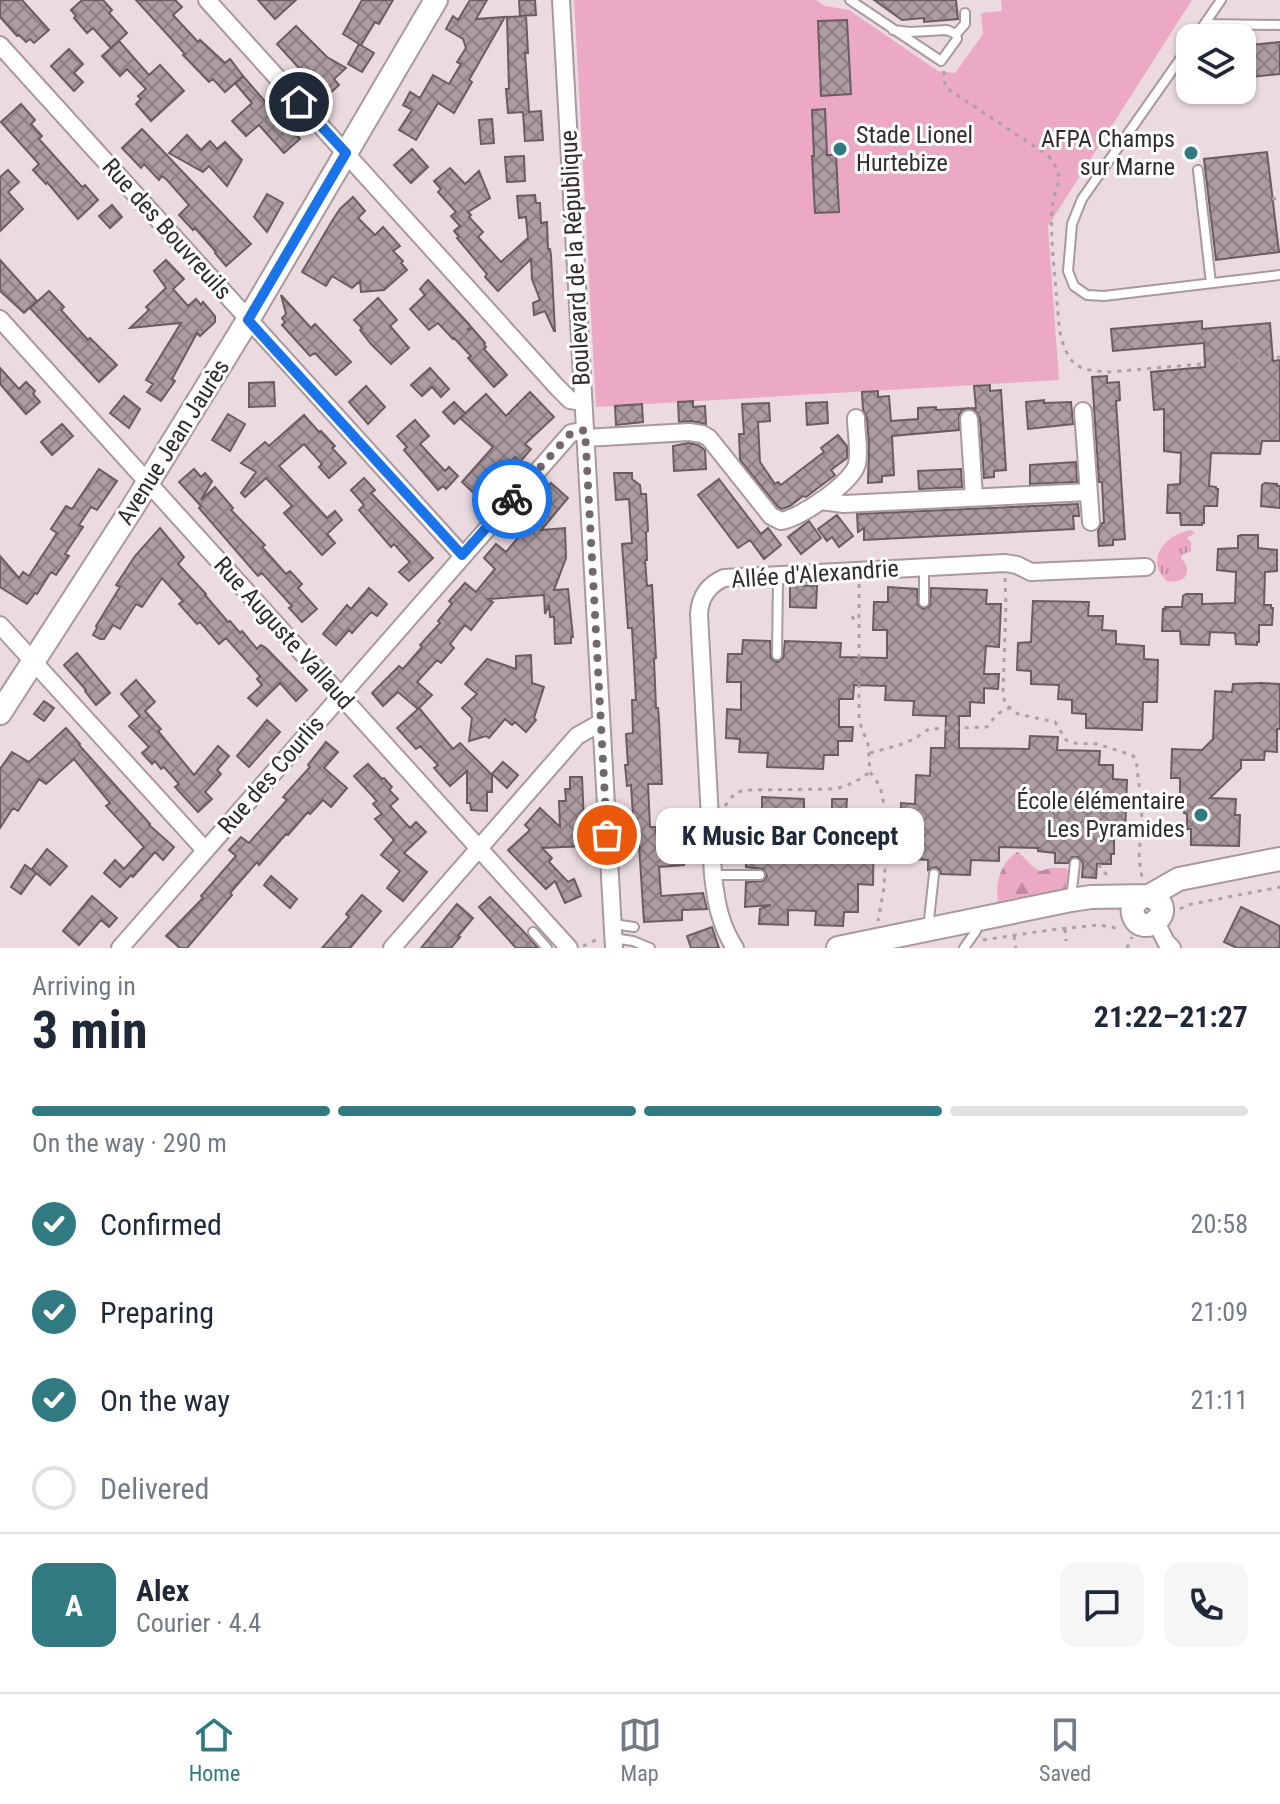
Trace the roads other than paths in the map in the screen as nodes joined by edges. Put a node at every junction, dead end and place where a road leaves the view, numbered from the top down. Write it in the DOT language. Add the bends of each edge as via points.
graph roads {
  1 [pos="207,0"];
  2 [pos="436,0"];
  3 [pos="561,0"];
  4 [pos="850,0"];
  5 [pos="1221,0"];
  6 [pos="965,13"];
  7 [pos="1205,24"];
  8 [pos="1256,25"];
  9 [pos="1280,25"];
  10 [pos="893,30"];
  11 [pos="956,34"];
  12 [pos="0,45"];
  13 [pos="1176,65"];
  14 [pos="346,153"];
  15 [pos="1198,170"];
  16 [pos="1280,275"];
  17 [pos="1211,283"];
  18 [pos="0,319"];
  19 [pos="248,320"];
  20 [pos="583,402"];
  21 [pos="1083,411"];
  22 [pos="856,418"];
  23 [pos="969,419"];
  24 [pos="585,434"];
  25 [pos="148,482"];
  26 [pos="1089,492"];
  27 [pos="974,497"];
  28 [pos="821,501"];
  29 [pos="1091,522"];
  30 [pos="462,555"];
  31 [pos="924,567"];
  32 [pos="1146,567"];
  33 [pos="778,576"];
  34 [pos="924,602"];
  35 [pos="0,625"];
  36 [pos="777,655"];
  37 [pos="33,662"];
  38 [pos="341,696"];
  39 [pos="0,713"];
  40 [pos="600,723"];
  41 [pos="479,848"];
  42 [pos="205,850"];
  43 [pos="1280,859"];
  44 [pos="1075,863"];
  45 [pos="1280,869"];
  46 [pos="934,874"];
  47 [pos="713,875"];
  48 [pos="760,875"];
  49 [pos="1071,900"];
  50 [pos="1144,912"];
  51 [pos="634,927"];
  52 [pos="928,930"];
  53 [pos="533,932"];
  54 [pos="613,937"];
  55 [pos="970,940"];
  56 [pos="120,948"];
  57 [pos="392,948"];
  58 [pos="547,948"];
  59 [pos="569,948"];
  60 [pos="650,948"];
  61 [pos="735,948"];
  62 [pos="838,948"];
  63 [pos="889,948"];
  64 [pos="1172,948"];
  1 -- 14 [label="street"];
  2 -- 14 [label="main road, Avenue Jean Jaurès"];
  3 -- 20 [label="street, Boulevard de la République" via="588,374"];
  4 -- 10 [label="lane"];
  5 -- 7 [label="lane"];
  6 -- 11 [label="lane" via="965,24"];
  8 -- 9 [label="lane"];
  10 -- 11 [label="lane"];
  10 -- 11 [label="lane" via="941,61"];
  12 -- 19 [label="street, Rue des Bouvreuils"];
  13 -- 17 [label="lane" via="1082,199 1072,224 1068,271 1074,286 1087,295"];
  14 -- 19 [label="main road, Avenue Jean Jaurès"];
  14 -- 20 [label="street" via="557,387 570,400"];
  15 -- 17 [label="lane"];
  16 -- 17 [label="lane"];
  18 -- 25 [label="street, Rue Auguste Vallaud"];
  19 -- 25 [label="main road, Avenue Jean Jaurès"];
  19 -- 30 [label="street, Rue des Bouvreuils"];
  20 -- 24 [label="street, Boulevard de la République"];
  21 -- 26 [label="street"];
  22 -- 28 [label="street" via="856,464"];
  23 -- 27 [label="street" via="963,444"];
  24 -- 28 [label="street" via="702,434 776,520 787,521"];
  24 -- 30 [label="street, Rue des Courlis" via="571,433"];
  24 -- 40 [label="street, Boulevard de la République"];
  25 -- 37 [label="main road, Avenue Jean Jaurès"];
  25 -- 38 [label="street, Rue Auguste Vallaud"];
  26 -- 27 [label="street"];
  26 -- 29 [label="street"];
  27 -- 28 [label="street"];
  30 -- 38 [label="street, Rue des Courlis"];
  31 -- 32 [label="street, Allée d'Alexandrie" via="1012,563 1031,572"];
  31 -- 33 [label="street, Allée d'Alexandrie"];
  31 -- 34 [label="lane"];
  33 -- 36 [label="lane"];
  33 -- 47 [label="street, Allée d'Alexandrie" via="724,578 711,585 699,605"];
  35 -- 37 [label="street"];
  37 -- 39 [label="main road, Avenue Jean Jaurès"];
  37 -- 42 [label="street"];
  38 -- 41 [label="street, Rue Auguste Vallaud"];
  38 -- 42 [label="street, Rue des Courlis"];
  40 -- 41 [label="street" via="577,736"];
  40 -- 54 [label="street, Boulevard de la République"];
  41 -- 57 [label="street"];
  41 -- 59 [label="street, Rue Auguste Vallaud"];
  42 -- 56 [label="street, Rue des Courlis"];
  43 -- 50 [label="main road" via="1179,879"];
  44 -- 49 [label="lane"];
  45 -- 50 [label="main road" via="1185,887"];
  46 -- 52 [label="lane"];
  47 -- 48 [label="lane"];
  47 -- 61 [label="street, Allée d'Alexandrie" via="721,924"];
  49 -- 50 [label="main road" via="1091,897"];
  49 -- 52 [label="main road"];
  50 -- 55 [label="main road" via="1094,912"];
  50 -- 64 [label="street"];
  51 -- 54 [label="lane"];
  52 -- 62 [label="main road"];
  53 -- 58 [label="lane"];
  54 -- 60 [label="lane"];
  55 -- 63 [label="main road"];
}
